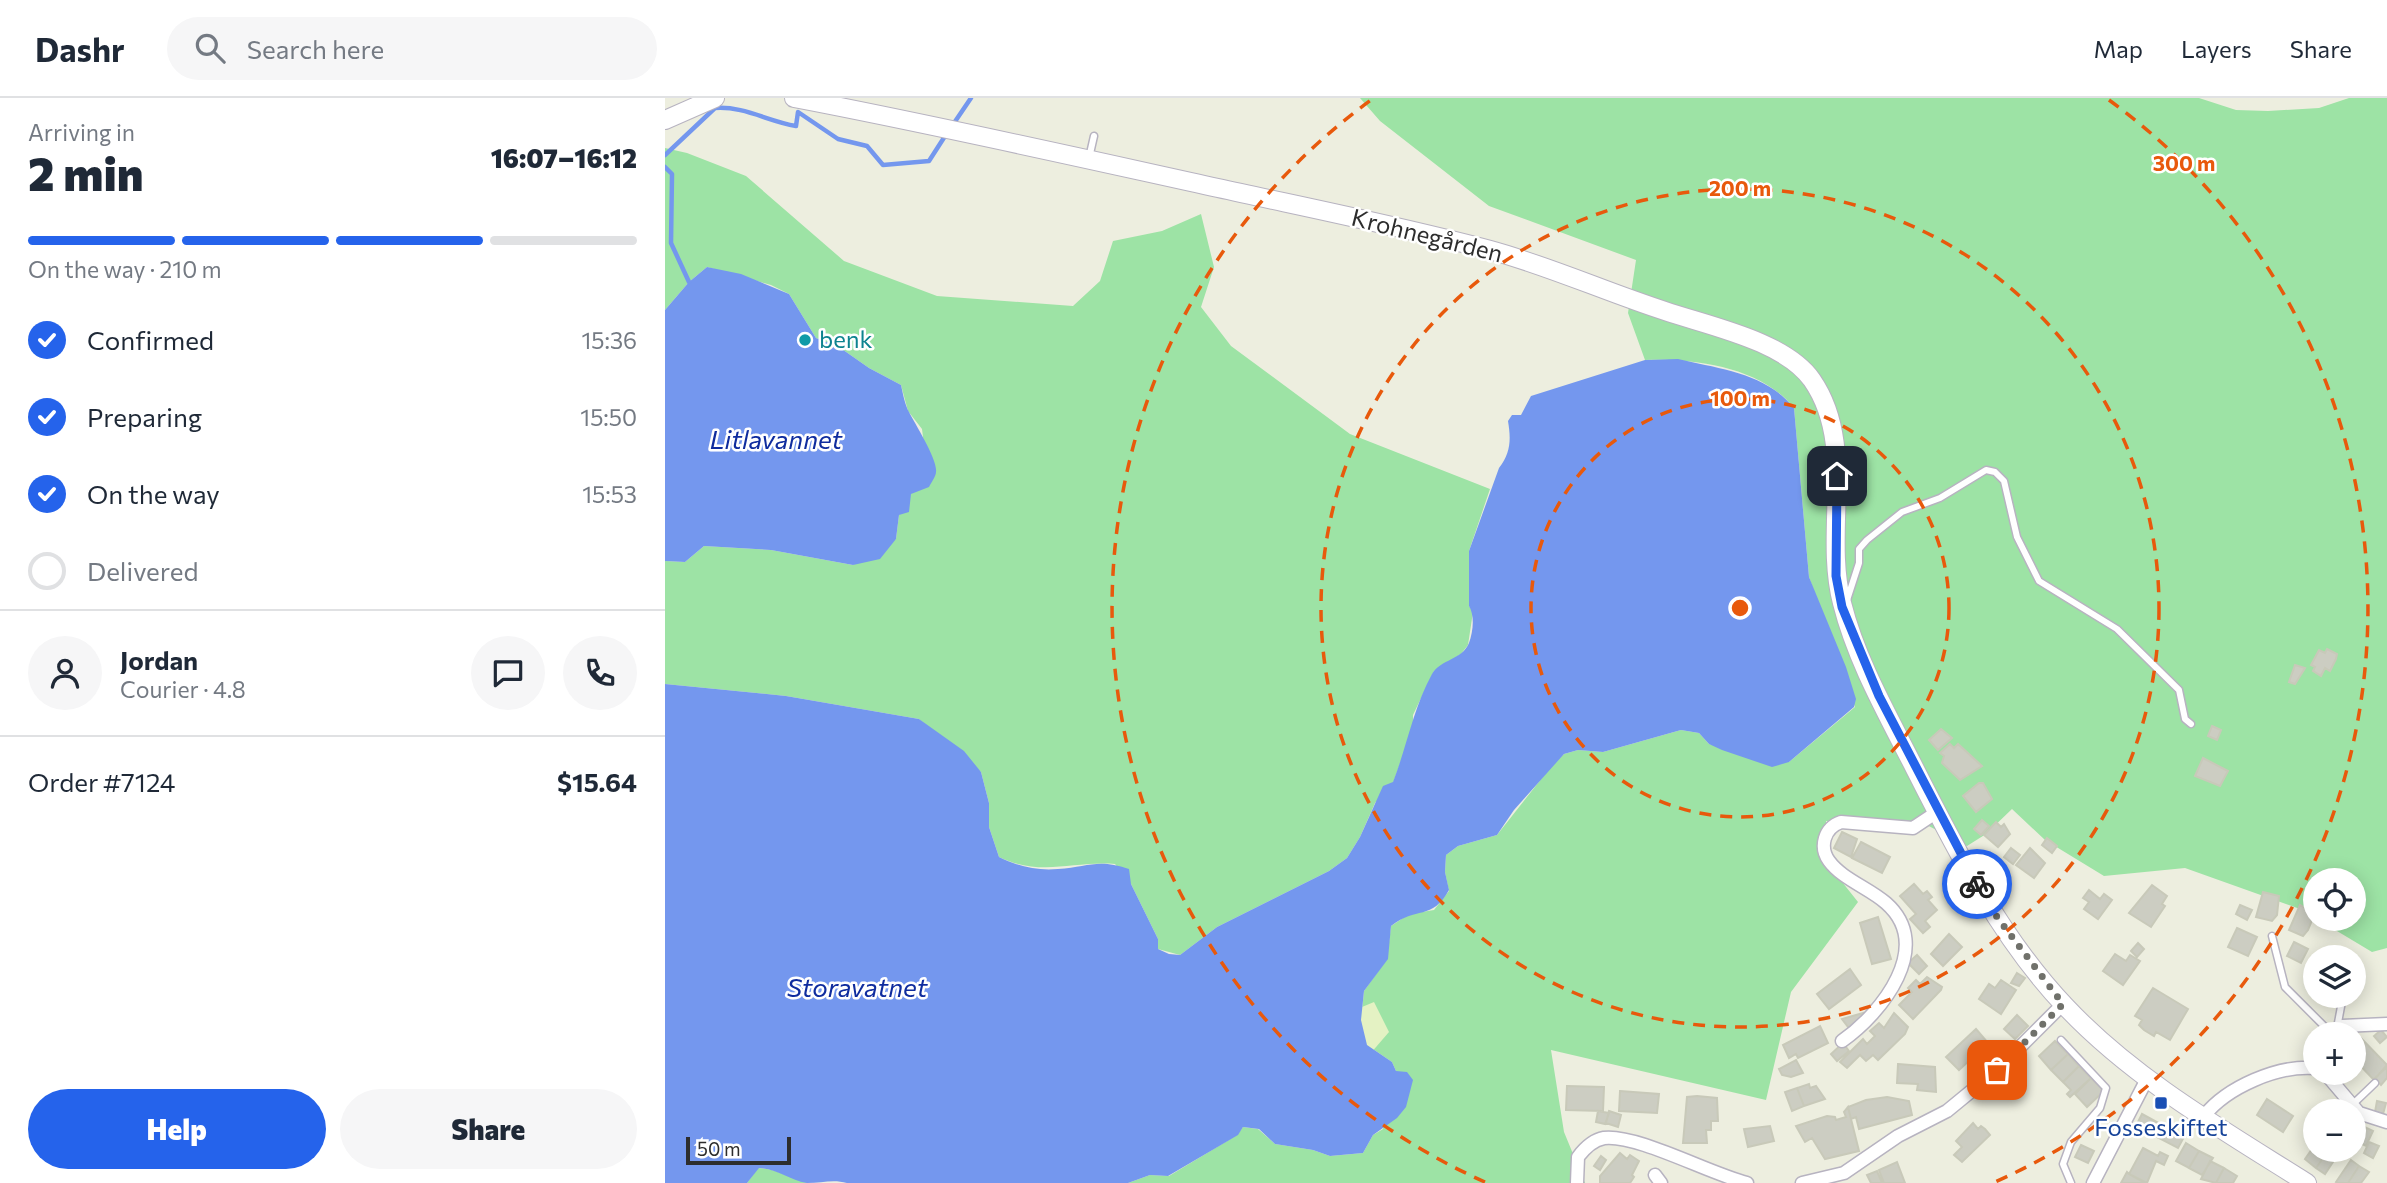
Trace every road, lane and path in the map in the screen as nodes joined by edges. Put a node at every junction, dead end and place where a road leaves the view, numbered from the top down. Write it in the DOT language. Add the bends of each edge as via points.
graph roads {
  1 [pos="715,98"];
  2 [pos="794,98"];
  3 [pos="665,120"];
  4 [pos="1094,136"];
  5 [pos="1089,159"];
  6 [pos="1842,607"];
  7 [pos="2191,724"];
  8 [pos="1937,812"];
  9 [pos="2272,936"];
  10 [pos="2063,1004"];
  11 [pos="2322,1022"];
  12 [pos="2387,1024"];
  13 [pos="2366,1025"];
  14 [pos="2061,1040"];
  15 [pos="1842,1041"];
  16 [pos="2303,1069"];
  17 [pos="2147,1079"];
  18 [pos="2375,1083"];
  19 [pos="2335,1085"];
  20 [pos="2347,1099"];
  21 [pos="2358,1099"];
  22 [pos="2204,1116"];
  23 [pos="2366,1117"];
  24 [pos="2387,1122"];
  25 [pos="1577,1183"];
  26 [pos="1747,1183"];
  27 [pos="1802,1183"];
  28 [pos="2071,1183"];
  29 [pos="2093,1183"];
  30 [pos="2307,1183"];
  1 -- 3 [label="main road"];
  2 -- 5 [label="main road, Krohnegården"];
  4 -- 5 [label="lane"];
  5 -- 6 [label="main road, Krohnegården" via="1491,250 1736,335 1789,358 1812,380 1831,433 1836,461 1836,576"];
  6 -- 7 [label="lane" via="1859,563 1859,550 1867,540 1902,512 1940,498 1986,470 1995,472 2004,481 2017,537 2034,575 2117,629 2179,690 2185,719"];
  6 -- 8 [label="main road, Krohnegården" via="1879,696"];
  8 -- 10 [label="main road, Krohnegården" via="1997,917"];
  8 -- 15 [label="street" via="1913,828 1841,822 1826,835 1829,861 1887,904 1901,920 1906,941 1902,966 1880,1006"];
  9 -- 11 [label="lane" via="2285,987"];
  10 -- 17 [label="main road, Krohnegården"];
  10 -- 27 [label="street" via="1997,1070 1947,1111 1898,1136 1844,1173"];
  12 -- 13 [label="street"];
  14 -- 28 [label="lane" via="2106,1088 2101,1108 2071,1142 2063,1164"];
  16 -- 22 [label="street" via="2250,1083"];
  17 -- 22 [label="main road, Krohnegården"];
  17 -- 29 [label="street"];
  18 -- 21 [label="lane"];
  19 -- 20 [label="street"];
  22 -- 30 [label="main road, Krohnegården"];
  23 -- 24 [label="street"];
  25 -- 26 [label="street" via="1578,1157 1604,1138 1646,1146"];
}
